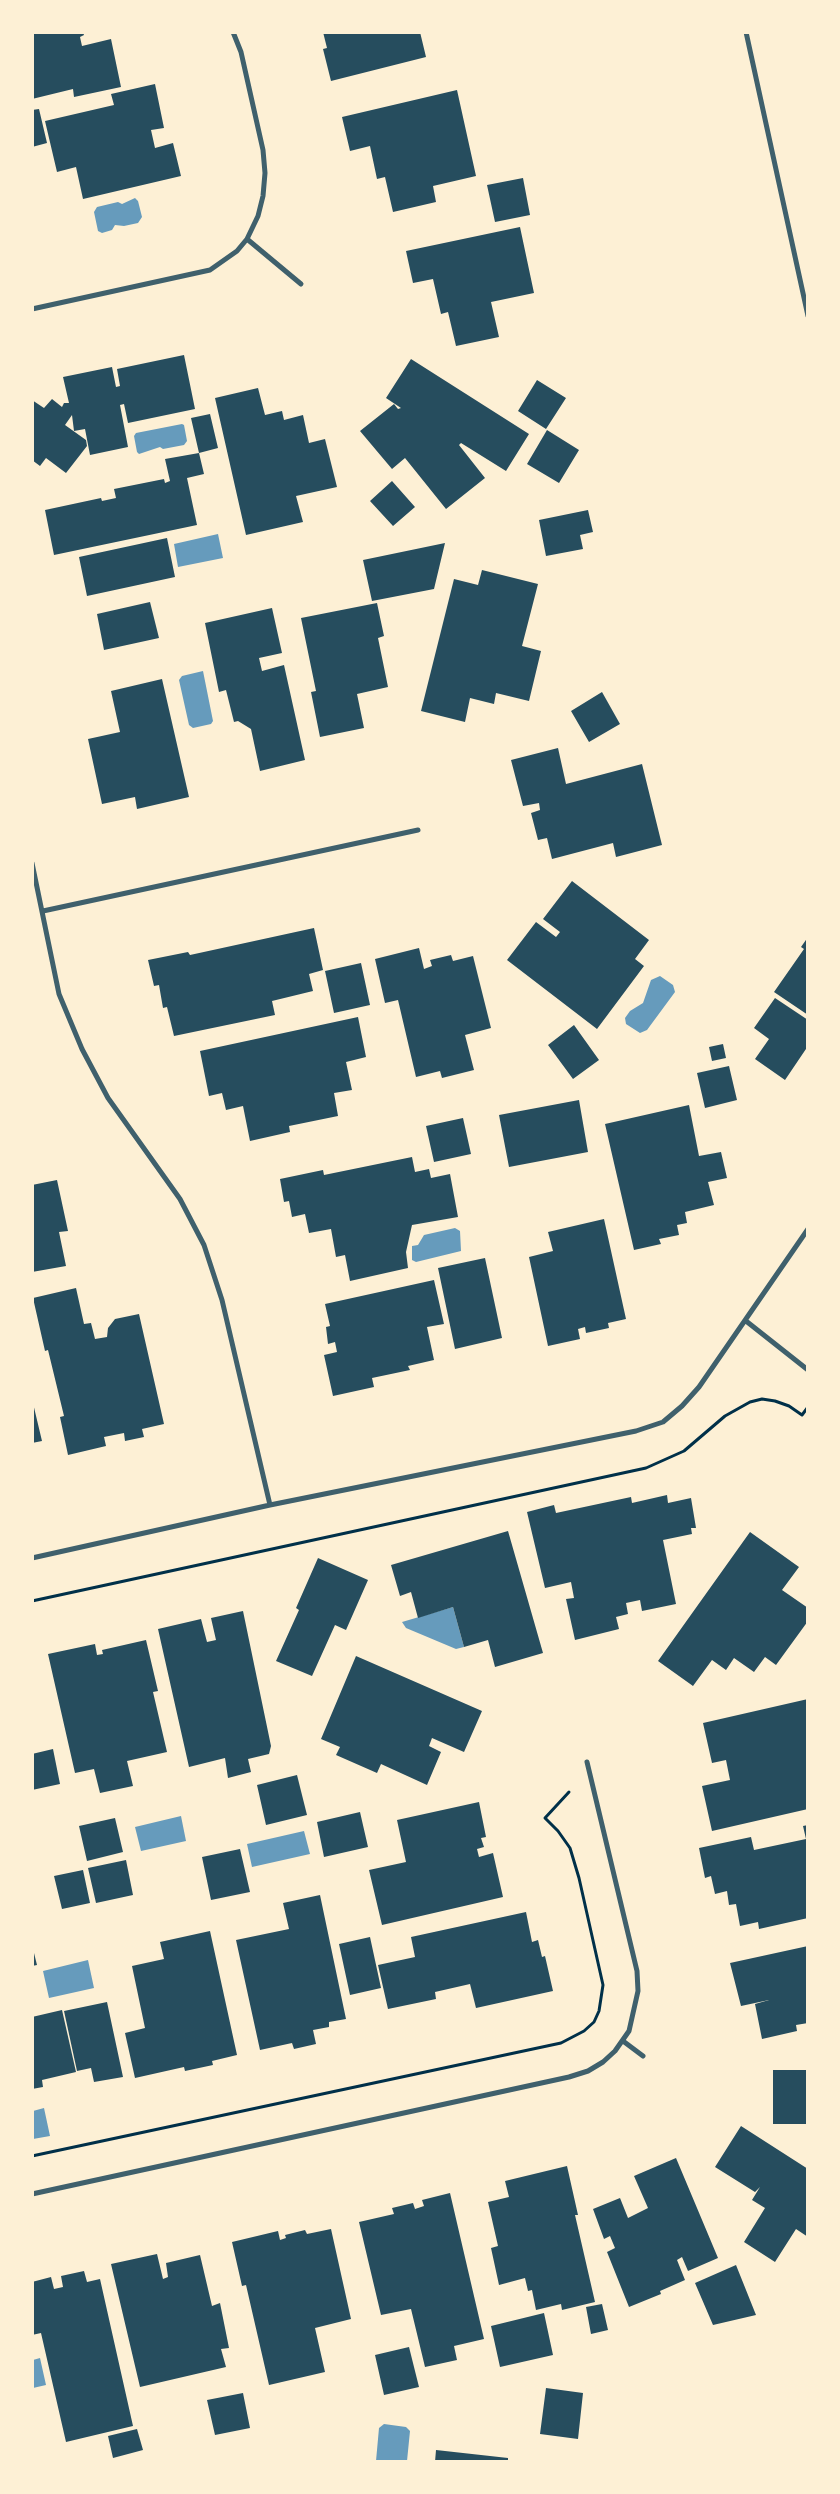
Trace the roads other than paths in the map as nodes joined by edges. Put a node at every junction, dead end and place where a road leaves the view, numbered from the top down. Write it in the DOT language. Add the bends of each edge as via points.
graph roads {
  1 [pos="233,32"];
  2 [pos="746,32"];
  3 [pos="247,239"];
  4 [pos="301,284"];
  5 [pos="32,309"];
  6 [pos="808,316"];
  7 [pos="418,830"];
  8 [pos="32,863"];
  9 [pos="43,911"];
  10 [pos="808,1229"];
  11 [pos="746,1321"];
  12 [pos="808,1370"];
  13 [pos="270,1505"];
  14 [pos="32,1558"];
  15 [pos="587,1762"];
  16 [pos="623,2041"];
  17 [pos="643,2056"];
  18 [pos="32,2194"];
  1 -- 3 [label="street" via="241,52 263,150 263,196"];
  2 -- 6 [label="street"];
  3 -- 4 [label="street"];
  3 -- 5 [label="street" via="237,251 210,270"];
  7 -- 9 [label="street"];
  8 -- 9 [label="street"];
  9 -- 13 [label="street" via="59,994 93,1074 180,1199 204,1245 222,1300"];
  10 -- 11 [label="street"];
  11 -- 12 [label="street"];
  11 -- 13 [label="street" via="699,1388 663,1422 636,1432"];
  13 -- 14 [label="street"];
  15 -- 16 [label="street" via="637,1971 637,2004"];
  16 -- 17 [label="street"];
  16 -- 18 [label="street" via="603,2062 569,2077"];
}
